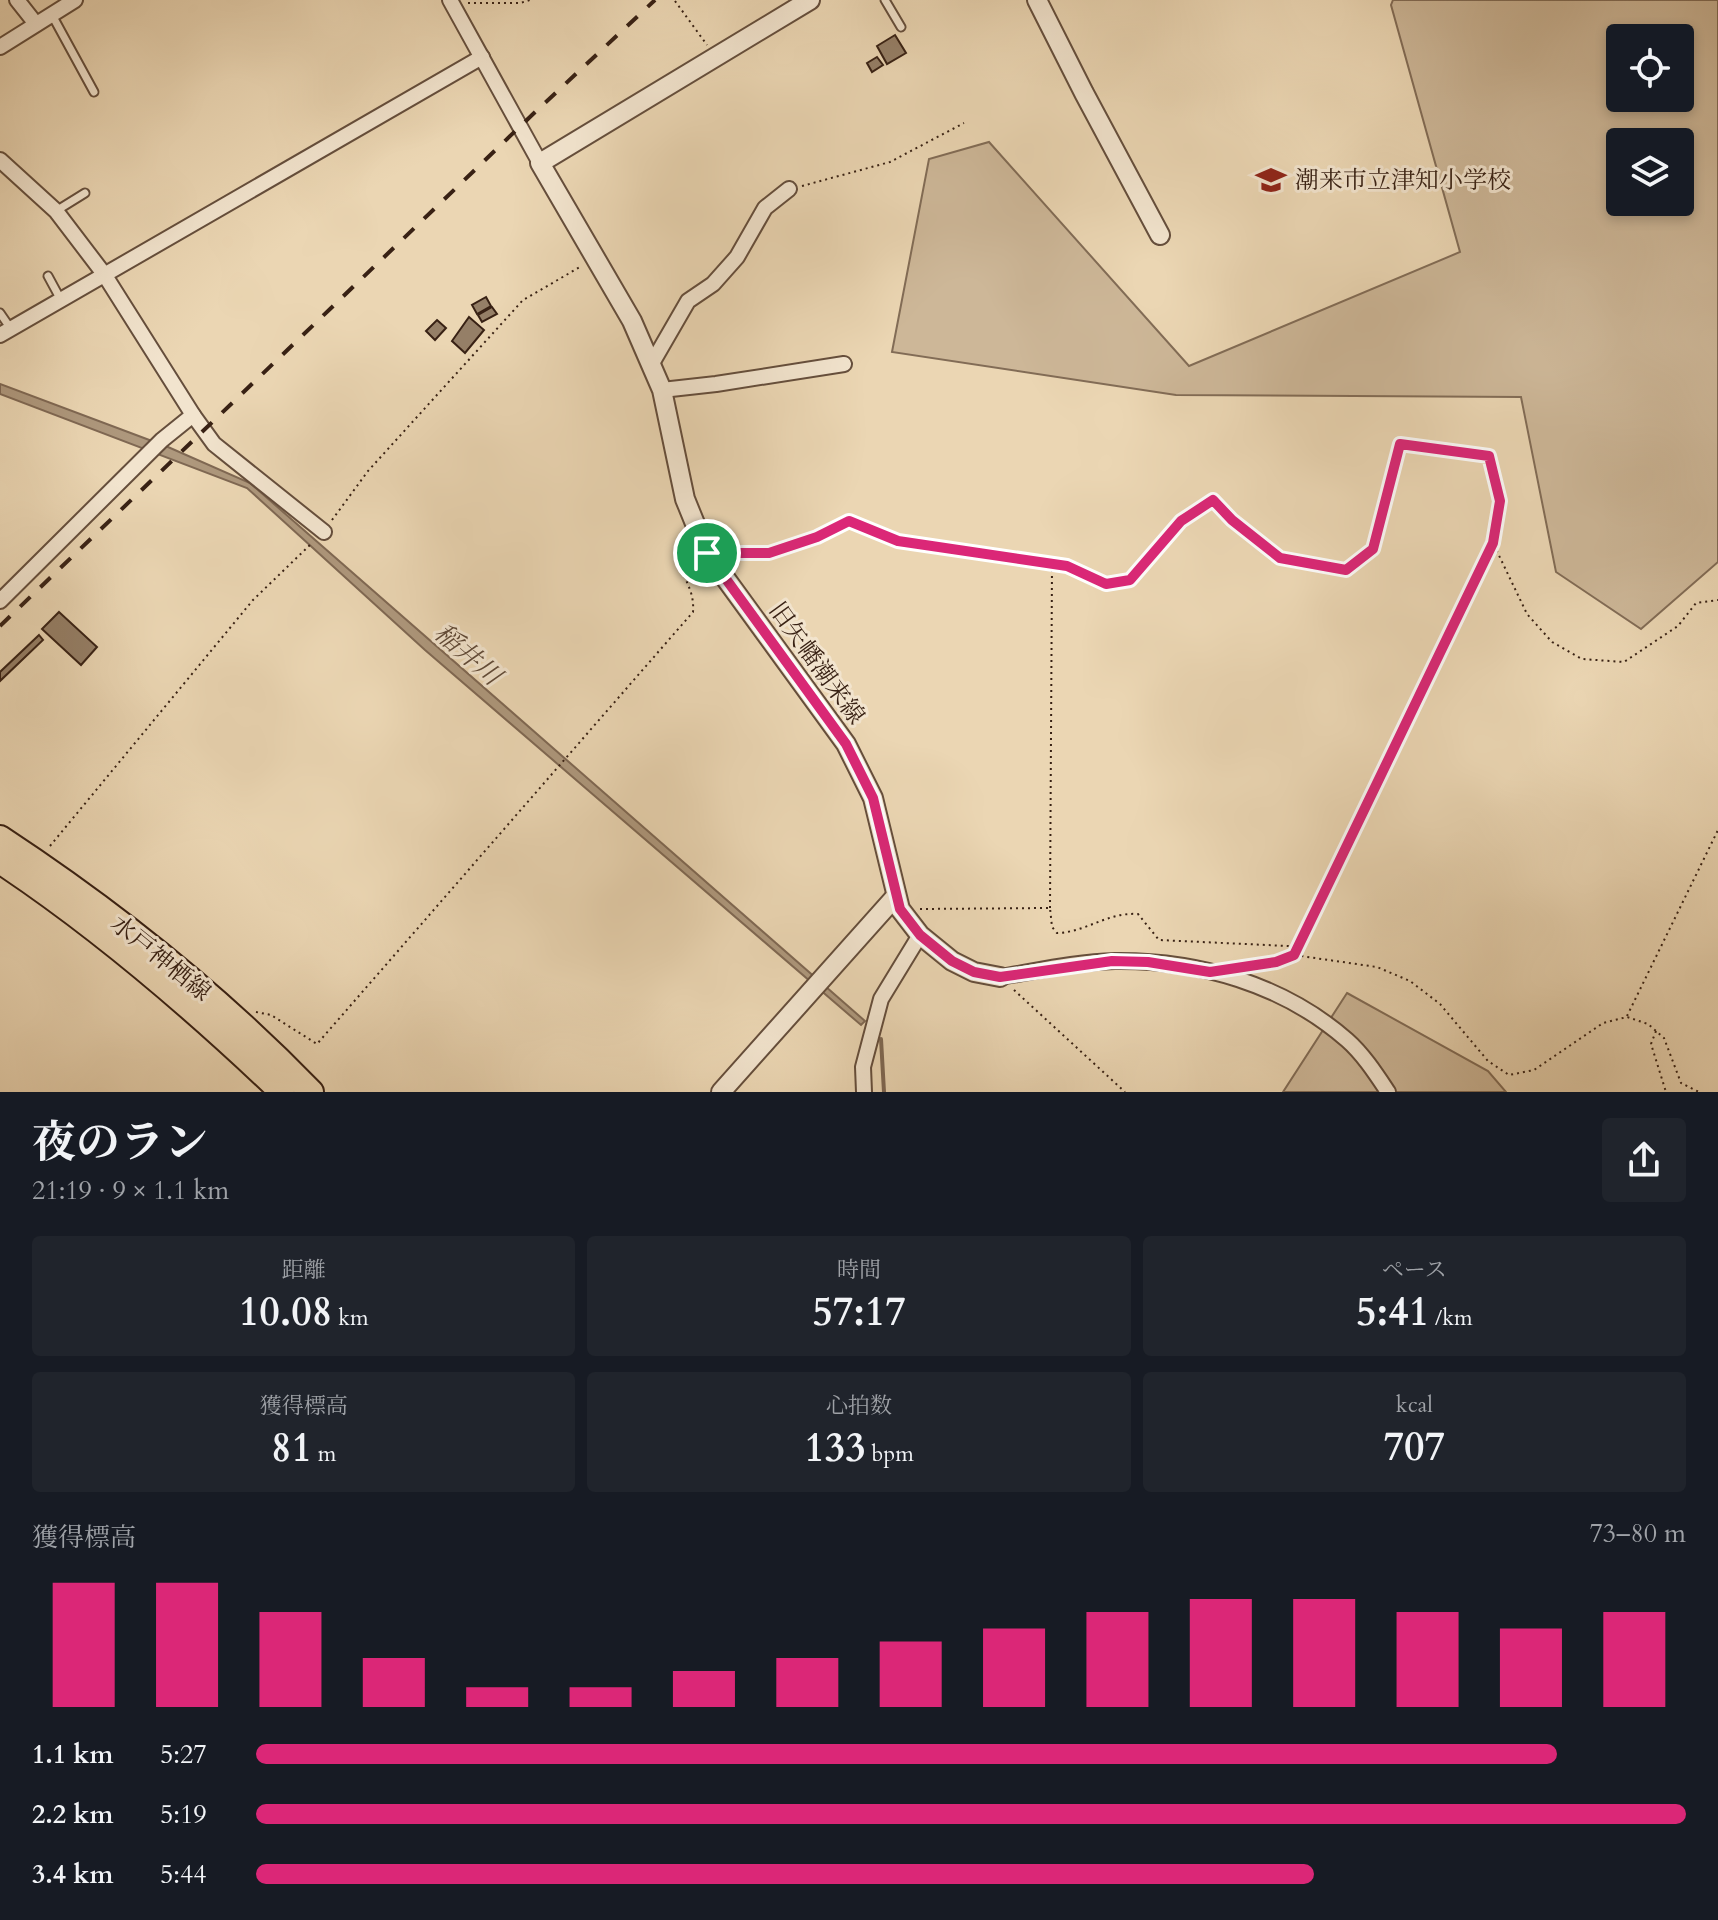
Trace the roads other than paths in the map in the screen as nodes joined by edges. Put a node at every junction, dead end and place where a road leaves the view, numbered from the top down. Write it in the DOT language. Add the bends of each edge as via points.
graph roads {
  1 [pos="17,0"];
  2 [pos="75,0"];
  3 [pos="810,0"];
  4 [pos="885,0"];
  5 [pos="1037,0"];
  6 [pos="452,2"];
  7 [pos="52,15"];
  8 [pos="36,24"];
  9 [pos="901,27"];
  10 [pos="0,47"];
  11 [pos="482,57"];
  12 [pos="94,92"];
  13 [pos="0,160"];
  14 [pos="540,163"];
  15 [pos="789,189"];
  16 [pos="85,193"];
  17 [pos="56,211"];
  18 [pos="1160,235"];
  19 [pos="104,274"];
  20 [pos="48,276"];
  21 [pos="61,300"];
  22 [pos="0,313"];
  23 [pos="6,332"];
  24 [pos="844,364"];
  25 [pos="651,365"];
  26 [pos="662,390"];
  27 [pos="193,415"];
  28 [pos="321,535"];
  29 [pos="0,601"];
  30 [pos="0,838"];
  31 [pos="0,861"];
  32 [pos="898,902"];
  33 [pos="920,935"];
  34 [pos="1000,977"];
  35 [pos="282,1092"];
  36 [pos="311,1092"];
  37 [pos="721,1092"];
  38 [pos="864,1092"];
  39 [pos="1388,1092"];
  1 -- 8 [label="street"];
  2 -- 7 [label="street"];
  3 -- 14 [label="street"];
  4 -- 9 [label="lane"];
  5 -- 18 [label="street"];
  6 -- 11 [label="street, 旧矢幡潮来線"];
  7 -- 8 [label="street"];
  7 -- 12 [label="lane"];
  8 -- 10 [label="street"];
  11 -- 14 [label="street, 旧矢幡潮来線"];
  11 -- 19 [label="street"];
  13 -- 17 [label="street"];
  14 -- 25 [label="street, 旧矢幡潮来線" via="632,321"];
  15 -- 25 [label="street" via="765,208 744,247 713,284 688,301"];
  16 -- 17 [label="lane"];
  17 -- 19 [label="street"];
  19 -- 21 [label="street"];
  19 -- 27 [label="street"];
  20 -- 21 [label="lane"];
  21 -- 23 [label="street"];
  22 -- 23 [label="lane"];
  24 -- 26 [label="street"];
  25 -- 26 [label="street, 旧矢幡潮来線"];
  26 -- 32 [label="street, 旧矢幡潮来線" via="685,499 704,545 846,744 873,798"];
  27 -- 28 [label="street" via="214,444"];
  27 -- 29 [label="street"];
  30 -- 36 [label="main road, 水戸神栖線" via="150,947"];
  31 -- 35 [label="main road, 水戸神栖線" via="176,995"];
  32 -- 33 [label="street, 旧矢幡潮来線"];
  32 -- 37 [label="street"];
  33 -- 34 [label="street, 旧矢幡潮来線" via="952,961"];
  33 -- 38 [label="street" via="881,999 863,1067"];
  34 -- 39 [label="street, 旧矢幡潮来線" via="1112,961 1148,962 1263,986 1347,1040"];
}
